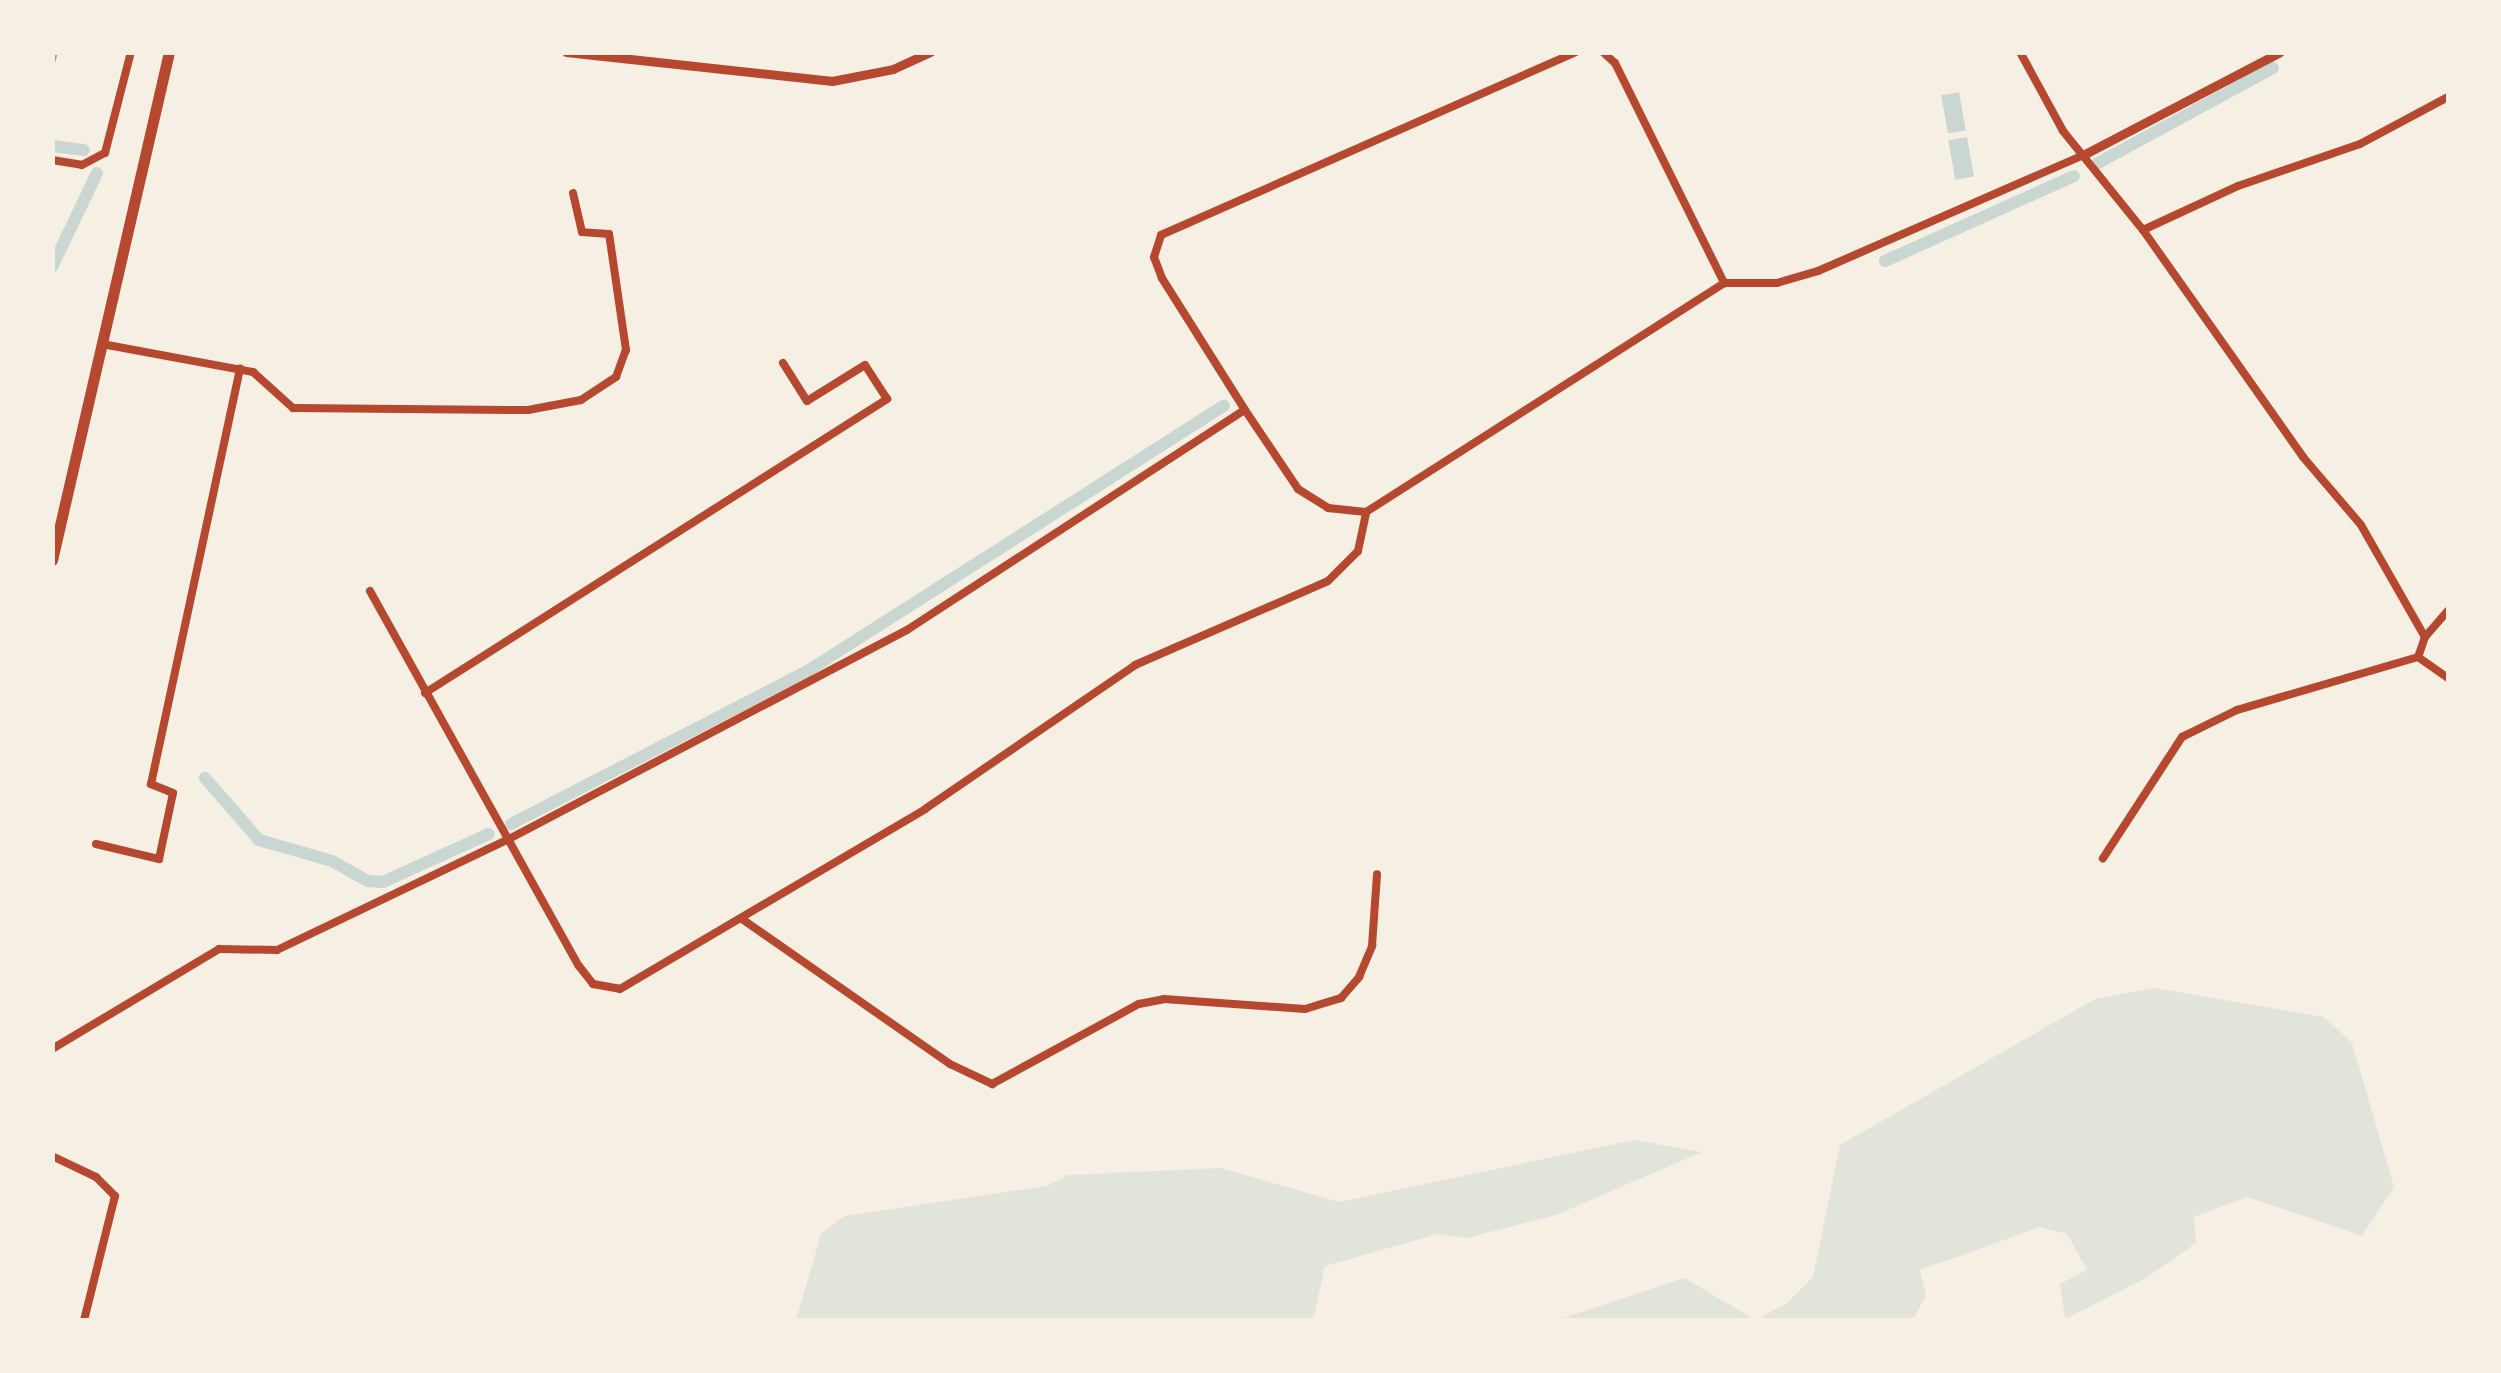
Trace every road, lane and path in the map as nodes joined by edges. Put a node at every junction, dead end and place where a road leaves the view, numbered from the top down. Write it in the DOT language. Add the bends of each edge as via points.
graph roads {
  1 [pos="131,52"];
  2 [pos="169,52"];
  3 [pos="566,52"];
  4 [pos="930,52"];
  5 [pos="1576,52"];
  6 [pos="1603,52"];
  7 [pos="2020,52"];
  8 [pos="2280,52"];
  9 [pos="2448,97"];
  10 [pos="2083,155"];
  11 [pos="52,160"];
  12 [pos="573,194"];
  13 [pos="2142,230"];
  14 [pos="1724,284"];
  15 [pos="102,344"];
  16 [pos="783,363"];
  17 [pos="240,368"];
  18 [pos="1245,410"];
  19 [pos="1366,512"];
  20 [pos="52,560"];
  21 [pos="370,592"];
  22 [pos="2448,611"];
  23 [pos="2426,637"];
  24 [pos="2418,657"];
  25 [pos="2448,678"];
  26 [pos="425,693"];
  27 [pos="507,840"];
  28 [pos="96,844"];
  29 [pos="2103,858"];
  30 [pos="1378,874"];
  31 [pos="742,918"];
  32 [pos="52,1049"];
  33 [pos="52,1156"];
  34 [pos="84,1320"];
  1 -- 11 [label="street" via="105,153 82,165"];
  2 -- 15 [label="main road"];
  3 -- 4 [label="street" via="832,80 893,69"];
  5 -- 18 [label="street" via="1162,235 1154,257 1162,278"];
  6 -- 14 [label="street"];
  7 -- 10 [label="street"];
  8 -- 10 [label="street"];
  9 -- 13 [label="street" via="2360,144 2238,186"];
  10 -- 13 [label="street"];
  10 -- 14 [label="street" via="1818,271 1777,283"];
  12 -- 17 [label="street" via="582,232 609,234 626,350 616,377 580,400 528,410 293,408 263,378"];
  13 -- 23 [label="street" via="2303,457 2361,525"];
  14 -- 19 [label="street"];
  15 -- 17 [label="street"];
  15 -- 20 [label="main road"];
  16 -- 26 [label="street" via="807,401 865,365 887,399"];
  17 -- 28 [label="street" via="151,784 173,792 159,859"];
  18 -- 19 [label="street" via="1298,489 1328,508"];
  18 -- 27 [label="street" via="907,630"];
  19 -- 31 [label="street" via="1358,551 1328,581 1135,666 925,809"];
  21 -- 26 [label="street"];
  22 -- 23 [label="street"];
  23 -- 24 [label="street"];
  24 -- 25 [label="street"];
  24 -- 29 [label="street" via="2202,724 2172,746"];
  26 -- 27 [label="street"];
  27 -- 31 [label="street" via="579,966 606,989 637,982"];
  27 -- 32 [label="street" via="277,950 219,949"];
  30 -- 31 [label="street" via="1372,946 1342,998 1305,1009 1164,999 1139,1004 992,1084 950,1064"];
  33 -- 34 [label="street" via="96,1176 115,1196"];
}
